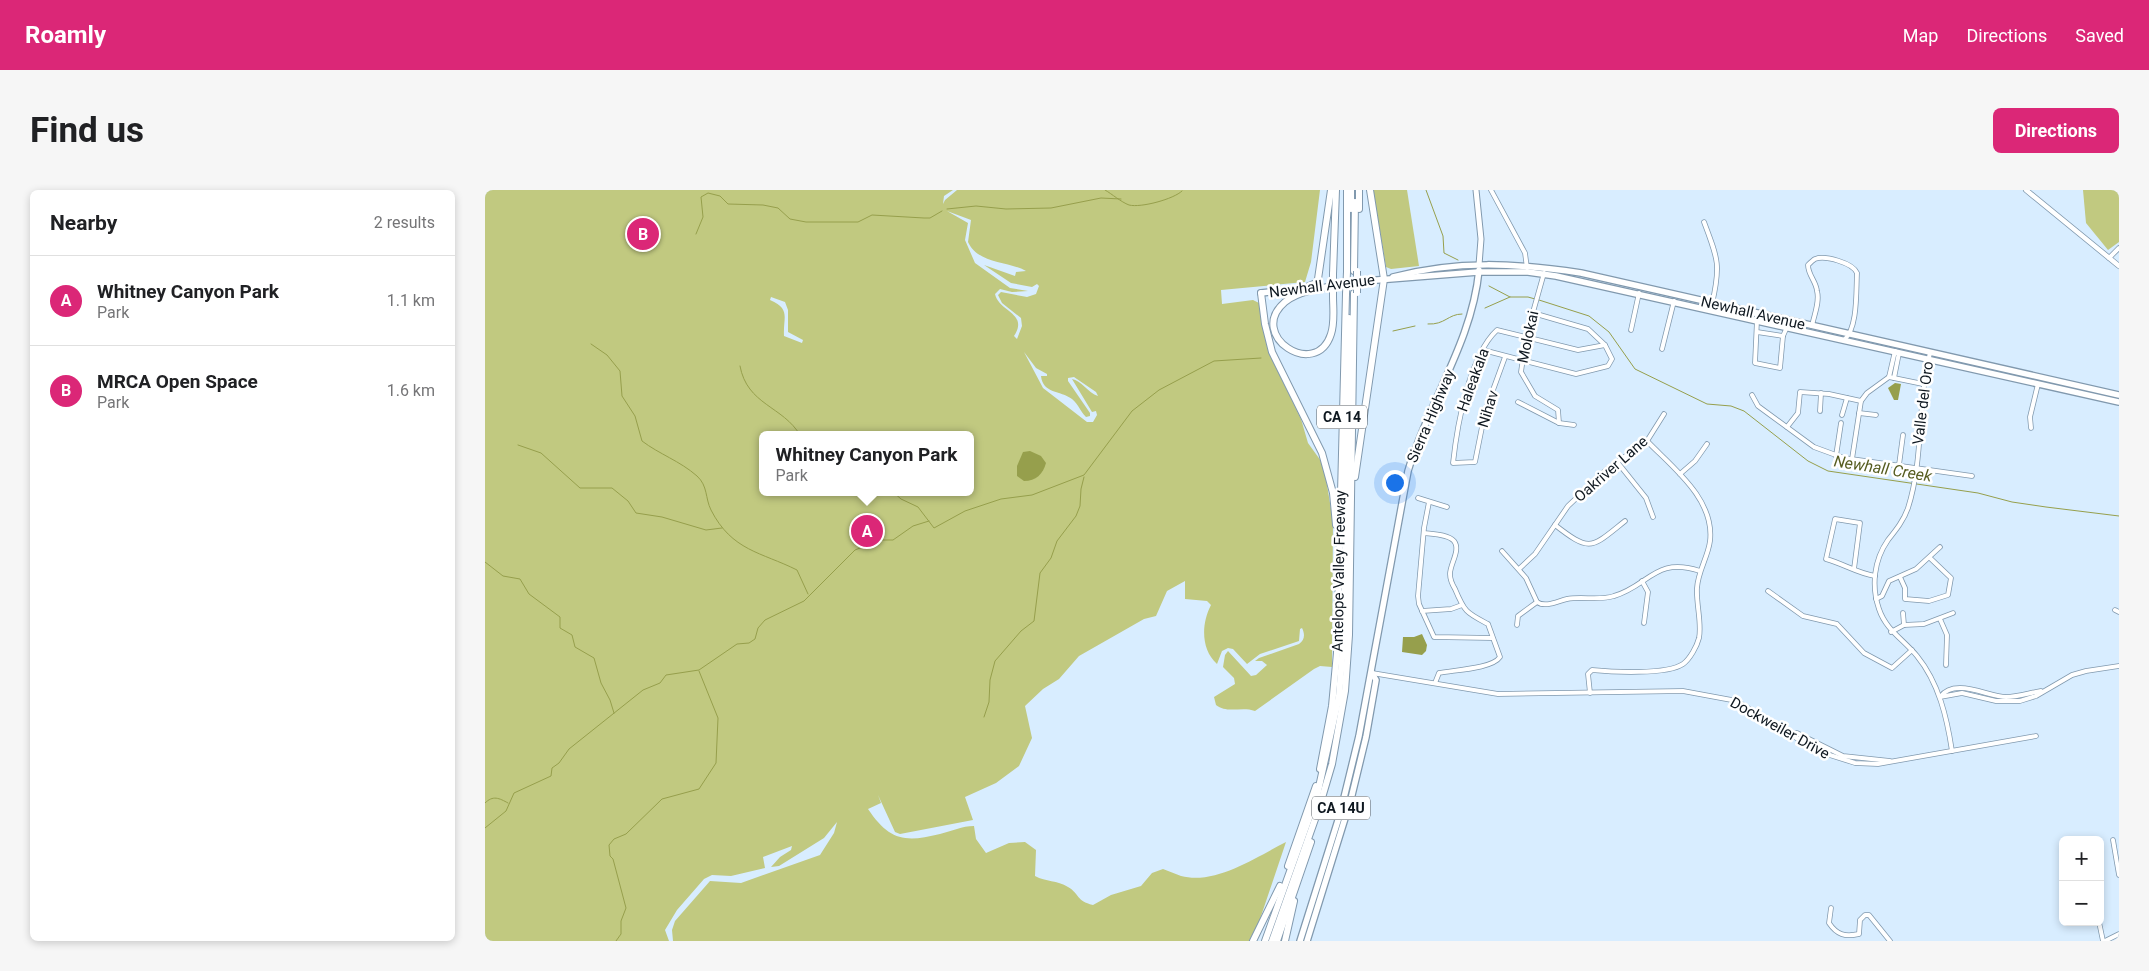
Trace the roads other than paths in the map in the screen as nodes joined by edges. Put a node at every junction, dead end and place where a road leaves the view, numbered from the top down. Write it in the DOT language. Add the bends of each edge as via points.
graph roads {
  1 [pos="1331,190"];
  2 [pos="1336,190"];
  3 [pos="1347,190"];
  4 [pos="1353,190"];
  5 [pos="1359,190"];
  6 [pos="1370,190"];
  7 [pos="1476,190"];
  8 [pos="1491,190"];
  9 [pos="2026,190"];
  10 [pos="1704,222"];
  11 [pos="2119,248"];
  12 [pos="2109,258"];
  13 [pos="1479,265"];
  14 [pos="1526,265"];
  15 [pos="2119,266"];
  16 [pos="1352,272"];
  17 [pos="1478,272"];
  18 [pos="1507,272"];
  19 [pos="1529,272"];
  20 [pos="1581,273"];
  21 [pos="1543,274"];
  22 [pos="1384,279"];
  23 [pos="1350,283"];
  24 [pos="1307,288"];
  25 [pos="1261,293"];
  26 [pos="1352,294"];
  27 [pos="1639,294"];
  28 [pos="1666,297"];
  29 [pos="1674,302"];
  30 [pos="1688,304"];
  31 [pos="1712,304"];
  32 [pos="1533,313"];
  33 [pos="1757,317"];
  34 [pos="1812,326"];
  35 [pos="1787,327"];
  36 [pos="1631,330"];
  37 [pos="1757,332"];
  38 [pos="1851,335"];
  39 [pos="1783,336"];
  40 [pos="1526,337"];
  41 [pos="1844,340"];
  42 [pos="1605,345"];
  43 [pos="1663,349"];
  44 [pos="1483,350"];
  45 [pos="1897,352"];
  46 [pos="1929,356"];
  47 [pos="1505,357"];
  48 [pos="1521,361"];
  49 [pos="1976,367"];
  50 [pos="1892,377"];
  51 [pos="1923,384"];
  52 [pos="2038,384"];
  53 [pos="1821,394"];
  54 [pos="1752,395"];
  55 [pos="2119,395"];
  56 [pos="1847,398"];
  57 [pos="1861,401"];
  58 [pos="1519,402"];
  59 [pos="2119,402"];
  60 [pos="1820,411"];
  61 [pos="1859,413"];
  62 [pos="1664,414"];
  63 [pos="1842,415"];
  64 [pos="1876,415"];
  65 [pos="1559,423"];
  66 [pos="1841,423"];
  67 [pos="1574,425"];
  68 [pos="1787,427"];
  69 [pos="2031,428"];
  70 [pos="1903,434"];
  71 [pos="1647,441"];
  72 [pos="1707,444"];
  73 [pos="1836,456"];
  74 [pos="1853,459"];
  75 [pos="1475,462"];
  76 [pos="1618,463"];
  77 [pos="1899,465"];
  78 [pos="1915,467"];
  79 [pos="1680,474"];
  80 [pos="1972,476"];
  81 [pos="1355,478"];
  82 [pos="1419,498"];
  83 [pos="1429,502"];
  84 [pos="1447,507"];
  85 [pos="1653,517"];
  86 [pos="1625,521"];
  87 [pos="1555,525"];
  88 [pos="1424,533"];
  89 [pos="1340,540"];
  90 [pos="1940,547"];
  91 [pos="1502,551"];
  92 [pos="1930,558"];
  93 [pos="1519,569"];
  94 [pos="1854,569"];
  95 [pos="1700,570"];
  96 [pos="1875,576"];
  97 [pos="1900,577"];
  98 [pos="1643,581"];
  99 [pos="1768,592"];
  100 [pos="1876,599"];
  101 [pos="1537,602"];
  102 [pos="1462,604"];
  103 [pos="1422,611"];
  104 [pos="1903,613"];
  105 [pos="1953,613"];
  106 [pos="1940,619"];
  107 [pos="1644,623"];
  108 [pos="1517,625"];
  109 [pos="1904,625"];
  110 [pos="1891,632"];
  111 [pos="1492,638"];
  112 [pos="1911,650"];
  113 [pos="1344,663"];
  114 [pos="1946,665"];
  115 [pos="2119,666"];
  116 [pos="1373,673"];
  117 [pos="1435,683"];
  118 [pos="1590,692"];
  119 [pos="1337,693"];
  120 [pos="1939,697"];
  121 [pos="1345,705"];
  122 [pos="2035,736"];
  123 [pos="1951,751"];
  124 [pos="2113,840"];
  125 [pos="2119,875"];
  126 [pos="1280,886"];
  127 [pos="1294,894"];
  128 [pos="1831,908"];
  129 [pos="2100,926"];
  130 [pos="2119,934"];
  131 [pos="1253,941"];
  132 [pos="1261,941"];
  133 [pos="1265,941"];
  134 [pos="1272,941"];
  135 [pos="1277,941"];
  136 [pos="1285,941"];
  137 [pos="1300,941"];
  138 [pos="1307,941"];
  139 [pos="1890,941"];
  140 [pos="2105,941"];
  1 -- 24 [label="highway" via="1318,279"];
  2 -- 23 [label="highway, bridge" via="1333,274 1333,296 1332,329 1329,339 1313,352 1298,354 1280,343 1274,329 1275,318 1286,301 1301,294"];
  3 -- 16 [label="highway, Antelope Valley Freeway / CA 14"];
  4 -- 16 [label="highway"];
  5 -- 16 [label="highway, Antelope Valley Freeway / CA 14"];
  6 -- 22 [label="highway"];
  7 -- 13 [label="main road, Sierra Highway" via="1481,239"];
  8 -- 14 [label="street" via="1526,256"];
  9 -- 12 [label="street"];
  10 -- 31 [label="street" via="1715,250 1718,269"];
  11 -- 12 [label="street"];
  12 -- 15 [label="street"];
  13 -- 14 [label="main road, Newhall Avenue"];
  13 -- 17 [label="main road, Sierra Highway"];
  13 -- 22 [label="main road, Newhall Avenue" via="1405,273"];
  14 -- 18 [label="street"];
  14 -- 19 [label="street"];
  14 -- 20 [label="main road, Newhall Avenue"];
  16 -- 26 [label="highway, Antelope Valley Freeway / CA 14, bridge"];
  16 -- 26 [label="highway, Antelope Valley Freeway / CA 14, bridge"];
  17 -- 18 [label="main road, Newhall Avenue"];
  17 -- 22 [label="main road, Newhall Avenue"];
  17 -- 116 [label="main road, Sierra Highway / CA 14U" via="1474,302 1462,342 1417,443 1408,471"];
  18 -- 19 [label="main road, Newhall Avenue"];
  19 -- 21 [label="main road, Newhall Avenue"];
  20 -- 21 [label="street" via="1549,270"];
  20 -- 28 [label="main road, Newhall Avenue"];
  21 -- 27 [label="main road, Newhall Avenue"];
  21 -- 32 [label="street, Molokai"];
  22 -- 23 [label="main road, Newhall Avenue"];
  22 -- 81 [label="highway"];
  23 -- 24 [label="main road, Newhall Avenue"];
  24 -- 25 [label="main road, Newhall Avenue"];
  25 -- 89 [label="highway" via="1272,352 1322,453 1333,493 1336,531"];
  26 -- 81 [label="highway, Antelope Valley Freeway / CA 14"];
  26 -- 89 [label="highway, Antelope Valley Freeway / CA 14"];
  26 -- 113 [label="highway"];
  27 -- 28 [label="main road, Newhall Avenue"];
  27 -- 36 [label="street"];
  28 -- 29 [label="main road, Newhall Avenue"];
  28 -- 31 [label="main road, Newhall Avenue"];
  29 -- 30 [label="main road, Newhall Avenue"];
  29 -- 43 [label="street"];
  30 -- 31 [label="main road"];
  30 -- 33 [label="main road, Newhall Avenue"];
  31 -- 33 [label="main road, Newhall Avenue"];
  32 -- 40 [label="street, Molokai"];
  32 -- 42 [label="street" via="1588,329"];
  33 -- 34 [label="main road, Newhall Avenue"];
  33 -- 35 [label="main road, Newhall Avenue"];
  33 -- 37 [label="street"];
  34 -- 38 [label="main road, Newhall Avenue"];
  34 -- 38 [label="street" via="1818,297 1808,265 1814,259 1827,259 1851,265 1857,272"];
  35 -- 39 [label="street"];
  35 -- 41 [label="main road, Newhall Avenue"];
  37 -- 39 [label="street"];
  37 -- 39 [label="street" via="1755,363 1780,368"];
  38 -- 41 [label="street"];
  38 -- 46 [label="main road, Newhall Avenue"];
  40 -- 42 [label="street" via="1578,350"];
  40 -- 44 [label="street, Haleakala" via="1497,330"];
  40 -- 48 [label="street, Molokai"];
  41 -- 45 [label="main road, Newhall Avenue"];
  42 -- 48 [label="street" via="1613,359 1608,366 1576,374"];
  44 -- 47 [label="street"];
  44 -- 75 [label="street, Haleakala" via="1462,404 1453,463"];
  45 -- 46 [label="main road, Newhall Avenue"];
  45 -- 50 [label="street"];
  46 -- 49 [label="main road, Newhall Avenue"];
  46 -- 51 [label="street, Valle del Oro"];
  47 -- 48 [label="street"];
  47 -- 75 [label="street, Nihav" via="1485,412"];
  48 -- 65 [label="street, Molokai" via="1521,372 1528,386 1535,396 1558,410"];
  49 -- 52 [label="main road, Newhall Avenue"];
  49 -- 55 [label="main road, Newhall Avenue"];
  50 -- 51 [label="street"];
  50 -- 57 [label="street" via="1867,393"];
  51 -- 78 [label="street, Valle del Oro"];
  52 -- 59 [label="main road, Newhall Avenue"];
  52 -- 69 [label="street" via="2030,417"];
  53 -- 56 [label="street"];
  53 -- 60 [label="street"];
  53 -- 68 [label="street" via="1800,392 1798,412"];
  54 -- 68 [label="street" via="1758,406"];
  56 -- 57 [label="street"];
  56 -- 63 [label="street"];
  57 -- 61 [label="street"];
  58 -- 65 [label="street"];
  61 -- 64 [label="street"];
  61 -- 74 [label="street"];
  62 -- 71 [label="street, Oakriver Lane"];
  65 -- 67 [label="street"];
  66 -- 73 [label="street"];
  68 -- 73 [label="street" via="1813,447"];
  70 -- 77 [label="street"];
  71 -- 76 [label="street, Oakriver Lane"];
  71 -- 79 [label="street"];
  72 -- 79 [label="street"];
  73 -- 74 [label="street"];
  74 -- 77 [label="street"];
  76 -- 85 [label="street" via="1646,498"];
  76 -- 87 [label="street, Oakriver Lane" via="1606,470 1568,506"];
  77 -- 78 [label="street"];
  78 -- 80 [label="street"];
  78 -- 96 [label="street, Valle del Oro" via="1904,518 1883,548"];
  79 -- 95 [label="street" via="1709,516 1710,540"];
  81 -- 113 [label="highway, Antelope Valley Freeway / CA 14"];
  82 -- 83 [label="street"];
  83 -- 84 [label="street"];
  83 -- 88 [label="street"];
  86 -- 87 [label="street" via="1599,541 1588,544 1577,542"];
  87 -- 93 [label="street, Oakriver Lane" via="1535,554"];
  88 -- 102 [label="street" via="1450,538 1456,544 1449,575"];
  88 -- 103 [label="street" via="1418,576"];
  89 -- 113 [label="highway, Antelope Valley Freeway / CA 14"];
  90 -- 92 [label="street"];
  91 -- 93 [label="street"];
  92 -- 97 [label="street"];
  92 -- 97 [label="street" via="1951,578 1948,595 1929,601 1905,599"];
  93 -- 101 [label="street"];
  94 -- 94 [label="street" via="1826,559 1835,519 1860,523"];
  94 -- 96 [label="street" via="1859,574"];
  95 -- 98 [label="street" via="1675,566 1659,570"];
  95 -- 118 [label="street" via="1697,588 1699,637 1683,664 1669,669 1592,670 1587,674"];
  96 -- 100 [label="street, Valle del Oro"];
  97 -- 100 [label="street" via="1889,581 1882,596"];
  98 -- 101 [label="street" via="1613,596 1569,598 1543,605"];
  98 -- 107 [label="street" via="1648,592"];
  99 -- 112 [label="street" via="1803,616 1837,624 1864,653 1892,668"];
  100 -- 110 [label="street, Valle del Oro"];
  101 -- 108 [label="street" via="1518,616"];
  102 -- 103 [label="street" via="1451,609"];
  102 -- 111 [label="street" via="1475,618 1487,623"];
  103 -- 111 [label="street" via="1436,638"];
  104 -- 109 [label="street"];
  105 -- 106 [label="street"];
  106 -- 109 [label="street"];
  106 -- 114 [label="street" via="1947,635"];
  109 -- 110 [label="street"];
  110 -- 112 [label="street, Valle del Oro"];
  111 -- 117 [label="street" via="1500,657 1497,661 1439,673"];
  112 -- 120 [label="street, Valle del Oro"];
  113 -- 119 [label="highway, Antelope Valley Freeway / CA 14"];
  113 -- 121 [label="highway, Antelope Valley Freeway / CA 14"];
  115 -- 120 [label="street" via="2086,671 2028,699 2012,702 1970,694"];
  116 -- 117 [label="street, Dockweiler Drive"];
  116 -- 137 [label="main road, Sierra Highway / CA 14U" via="1340,814"];
  116 -- 138 [label="main road, Sierra Highway / CA 14U" via="1376,680 1372,703 1351,799"];
  117 -- 118 [label="street, Dockweiler Drive" via="1498,694"];
  118 -- 123 [label="street, Dockweiler Drive" via="1683,692 1737,701 1789,733 1794,732 1843,756 1892,762"];
  119 -- 126 [label="highway, Antelope Valley Freeway / CA 14" via="1317,783"];
  119 -- 133 [label="highway" via="1317,796"];
  120 -- 123 [label="street, Valle del Oro" via="1948,724"];
  121 -- 127 [label="highway, Antelope Valley Freeway / CA 14" via="1331,784"];
  121 -- 134 [label="highway" via="1327,783"];
  122 -- 123 [label="street"];
  124 -- 125 [label="street"];
  126 -- 131 [label="highway"];
  126 -- 132 [label="highway, Antelope Valley Freeway / CA 14"];
  127 -- 135 [label="highway, Antelope Valley Freeway / CA 14"];
  127 -- 136 [label="highway"];
  128 -- 139 [label="street" via="1829,923 1838,933 1859,934 1860,920 1869,915"];
  129 -- 140 [label="street"];
  130 -- 140 [label="street"];
}
